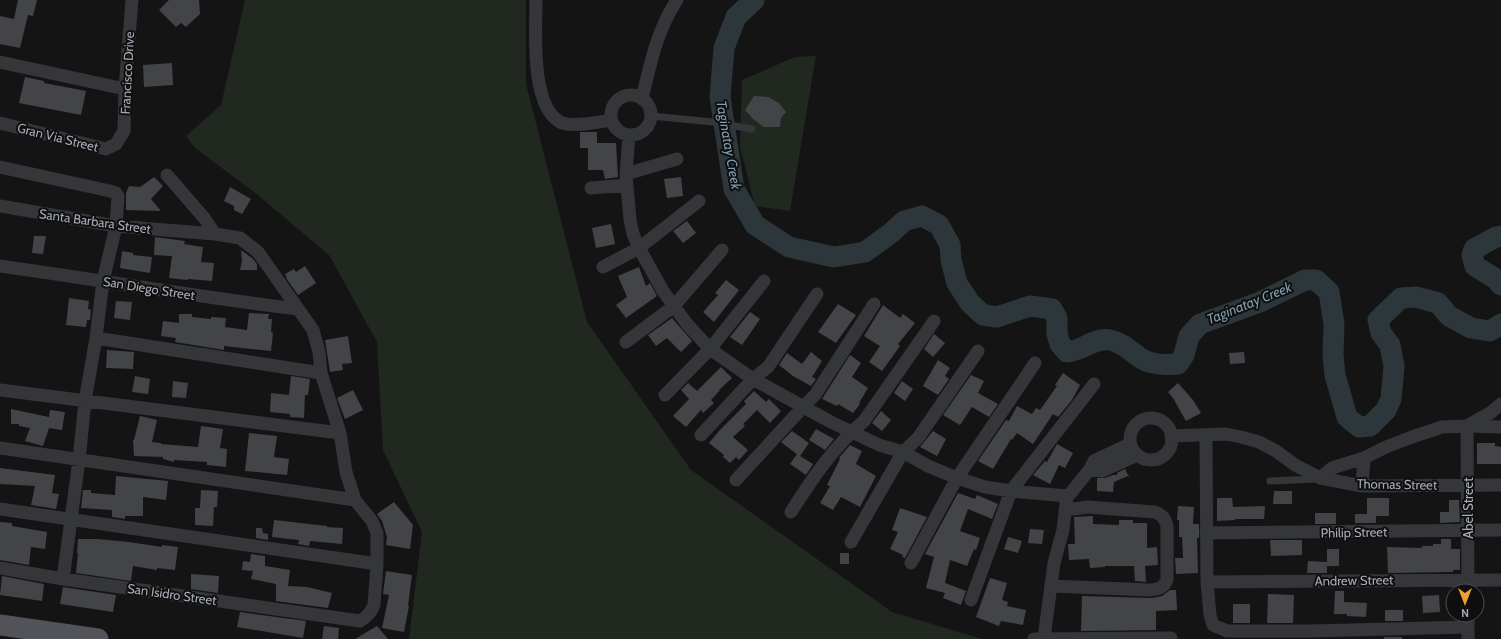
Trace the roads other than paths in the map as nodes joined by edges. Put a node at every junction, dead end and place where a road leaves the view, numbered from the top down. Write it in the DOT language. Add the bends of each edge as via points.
graph roads {
  1 [pos="132,0"];
  2 [pos="536,0"];
  3 [pos="677,0"];
  4 [pos="0,62"];
  5 [pos="125,89"];
  6 [pos="642,99"];
  7 [pos="651,116"];
  8 [pos="611,120"];
  9 [pos="0,123"];
  10 [pos="752,129"];
  11 [pos="629,135"];
  12 [pos="116,144"];
  13 [pos="677,158"];
  14 [pos="0,167"];
  15 [pos="166,175"];
  16 [pos="626,179"];
  17 [pos="591,188"];
  18 [pos="699,202"];
  19 [pos="0,206"];
  20 [pos="116,226"];
  21 [pos="215,234"];
  22 [pos="639,248"];
  23 [pos="722,250"];
  24 [pos="0,266"];
  25 [pos="603,267"];
  26 [pos="104,281"];
  27 [pos="764,281"];
  28 [pos="817,294"];
  29 [pos="874,304"];
  30 [pos="674,306"];
  31 [pos="298,310"];
  32 [pos="934,321"];
  33 [pos="96,338"];
  34 [pos="626,342"];
  35 [pos="710,349"];
  36 [pos="978,351"];
  37 [pos="1036,363"];
  38 [pos="321,373"];
  39 [pos="753,379"];
  40 [pos="1094,384"];
  41 [pos="0,390"];
  42 [pos="665,395"];
  43 [pos="84,401"];
  44 [pos="1501,404"];
  45 [pos="803,407"];
  46 [pos="1468,426"];
  47 [pos="1501,427"];
  48 [pos="851,432"];
  49 [pos="340,433"];
  50 [pos="701,435"];
  51 [pos="1206,435"];
  52 [pos="1171,436"];
  53 [pos="1130,444"];
  54 [pos="0,448"];
  55 [pos="903,452"];
  56 [pos="1138,455"];
  57 [pos="1364,458"];
  58 [pos="79,460"];
  59 [pos="1090,469"];
  60 [pos="957,478"];
  61 [pos="1320,478"];
  62 [pos="736,480"];
  63 [pos="1270,481"];
  64 [pos="1468,485"];
  65 [pos="1501,485"];
  66 [pos="1362,486"];
  67 [pos="1011,491"];
  68 [pos="1067,496"];
  69 [pos="355,500"];
  70 [pos="0,509"];
  71 [pos="1065,510"];
  72 [pos="791,512"];
  73 [pos="70,520"];
  74 [pos="1501,530"];
  75 [pos="1468,531"];
  76 [pos="1206,533"];
  77 [pos="851,542"];
  78 [pos="911,563"];
  79 [pos="377,564"];
  80 [pos="0,568"];
  81 [pos="63,579"];
  82 [pos="1501,580"];
  83 [pos="1207,582"];
  84 [pos="1468,583"];
  85 [pos="1481,583"];
  86 [pos="1445,585"];
  87 [pos="1051,586"];
  88 [pos="971,600"];
  89 [pos="0,625"];
  90 [pos="1468,627"];
  91 [pos="1311,635"];
  92 [pos="1171,638"];
  93 [pos="98,639"];
  94 [pos="1039,639"];
  1 -- 5 [label="street, Francisco Drive"];
  2 -- 8 [label="street" via="536,59 540,83 550,112 566,124"];
  3 -- 6 [label="street" via="662,29"];
  4 -- 5 [label="street"];
  5 -- 12 [label="street, Francisco Drive" via="124,131"];
  6 -- 7 [label="street"];
  6 -- 8 [label="street" via="632,96 621,98 611,110"];
  7 -- 10 [label="lane"];
  7 -- 11 [label="street" via="644,130"];
  8 -- 11 [label="street" via="618,130"];
  9 -- 12 [label="street, Gran Via Street" via="106,148"];
  11 -- 16 [label="street"];
  13 -- 16 [label="street"];
  14 -- 20 [label="street" via="116,193 119,200"];
  15 -- 21 [label="street"];
  16 -- 17 [label="street"];
  16 -- 22 [label="street" via="630,220"];
  18 -- 22 [label="street"];
  19 -- 20 [label="street, Santa Barbara Street"];
  20 -- 21 [label="street, Santa Barbara Street"];
  20 -- 26 [label="street"];
  21 -- 31 [label="street, Santa Barbara Street" via="240,238 258,252"];
  22 -- 25 [label="street"];
  22 -- 30 [label="street"];
  23 -- 30 [label="street"];
  24 -- 26 [label="street, San Diego Street"];
  26 -- 31 [label="street, San Diego Street"];
  26 -- 33 [label="street"];
  27 -- 35 [label="street"];
  28 -- 39 [label="street" via="768,367"];
  29 -- 45 [label="street" via="815,395"];
  30 -- 34 [label="street"];
  30 -- 35 [label="street"];
  31 -- 38 [label="street, Santa Barbara Street" via="313,330"];
  32 -- 48 [label="street" via="864,421"];
  33 -- 38 [label="street"];
  33 -- 43 [label="street"];
  35 -- 39 [label="street"];
  35 -- 42 [label="street"];
  36 -- 55 [label="street" via="918,438"];
  37 -- 60 [label="street"];
  38 -- 49 [label="street, Santa Barbara Street"];
  39 -- 45 [label="street"];
  39 -- 50 [label="street"];
  40 -- 67 [label="street"];
  41 -- 43 [label="street"];
  43 -- 49 [label="street"];
  43 -- 58 [label="street"];
  44 -- 46 [label="street"];
  45 -- 48 [label="street"];
  45 -- 62 [label="street"];
  46 -- 47 [label="street"];
  46 -- 57 [label="street" via="1442,427 1386,447"];
  46 -- 64 [label="street, Abel Street"];
  48 -- 55 [label="street" via="879,445"];
  48 -- 72 [label="street" via="816,472"];
  49 -- 69 [label="street, Santa Barbara Street" via="346,472"];
  51 -- 52 [label="street"];
  51 -- 61 [label="street" via="1226,434 1259,442"];
  51 -- 76 [label="street"];
  52 -- 53 [label="street" via="1166,424 1154,418 1147,418 1135,425"];
  52 -- 56 [label="street" via="1171,443 1164,455 1151,460"];
  53 -- 56 [label="street"];
  53 -- 59 [label="street" via="1094,461"];
  54 -- 58 [label="street"];
  55 -- 60 [label="street"];
  55 -- 77 [label="street"];
  56 -- 59 [label="street" via="1102,471"];
  57 -- 61 [label="street" via="1332,468"];
  57 -- 66 [label="street"];
  58 -- 69 [label="street"];
  58 -- 73 [label="street"];
  59 -- 68 [label="street"];
  60 -- 67 [label="street" via="985,487"];
  60 -- 78 [label="street"];
  61 -- 63 [label="lane, Thomas Street"];
  61 -- 66 [label="street, Thomas Street"];
  64 -- 65 [label="street, Thomas Street"];
  64 -- 66 [label="street, Thomas Street"];
  64 -- 75 [label="street, Abel Street"];
  67 -- 68 [label="street"];
  67 -- 88 [label="street"];
  68 -- 71 [label="street"];
  69 -- 79 [label="street, San Isidro Street" via="372,521 377,533"];
  70 -- 73 [label="street"];
  71 -- 87 [label="street"];
  71 -- 87 [label="street" via="1088,507 1155,512 1161,515 1167,526 1167,580 1164,586 1151,590"];
  73 -- 79 [label="street"];
  73 -- 81 [label="street"];
  74 -- 75 [label="street, Philip Street"];
  75 -- 76 [label="street, Philip Street"];
  75 -- 84 [label="street, Abel Street"];
  76 -- 83 [label="street"];
  79 -- 81 [label="street, San Isidro Street" via="374,605 367,617 360,621"];
  80 -- 81 [label="street, San Isidro Street"];
  82 -- 85 [label="street, Andrew Street"];
  83 -- 86 [label="street, Andrew Street"];
  83 -- 91 [label="street" via="1213,625 1227,631"];
  87 -- 94 [label="street"];
  89 -- 93 [label="main road"];
  90 -- 91 [label="street"];
  92 -- 94 [label="street"];
}
